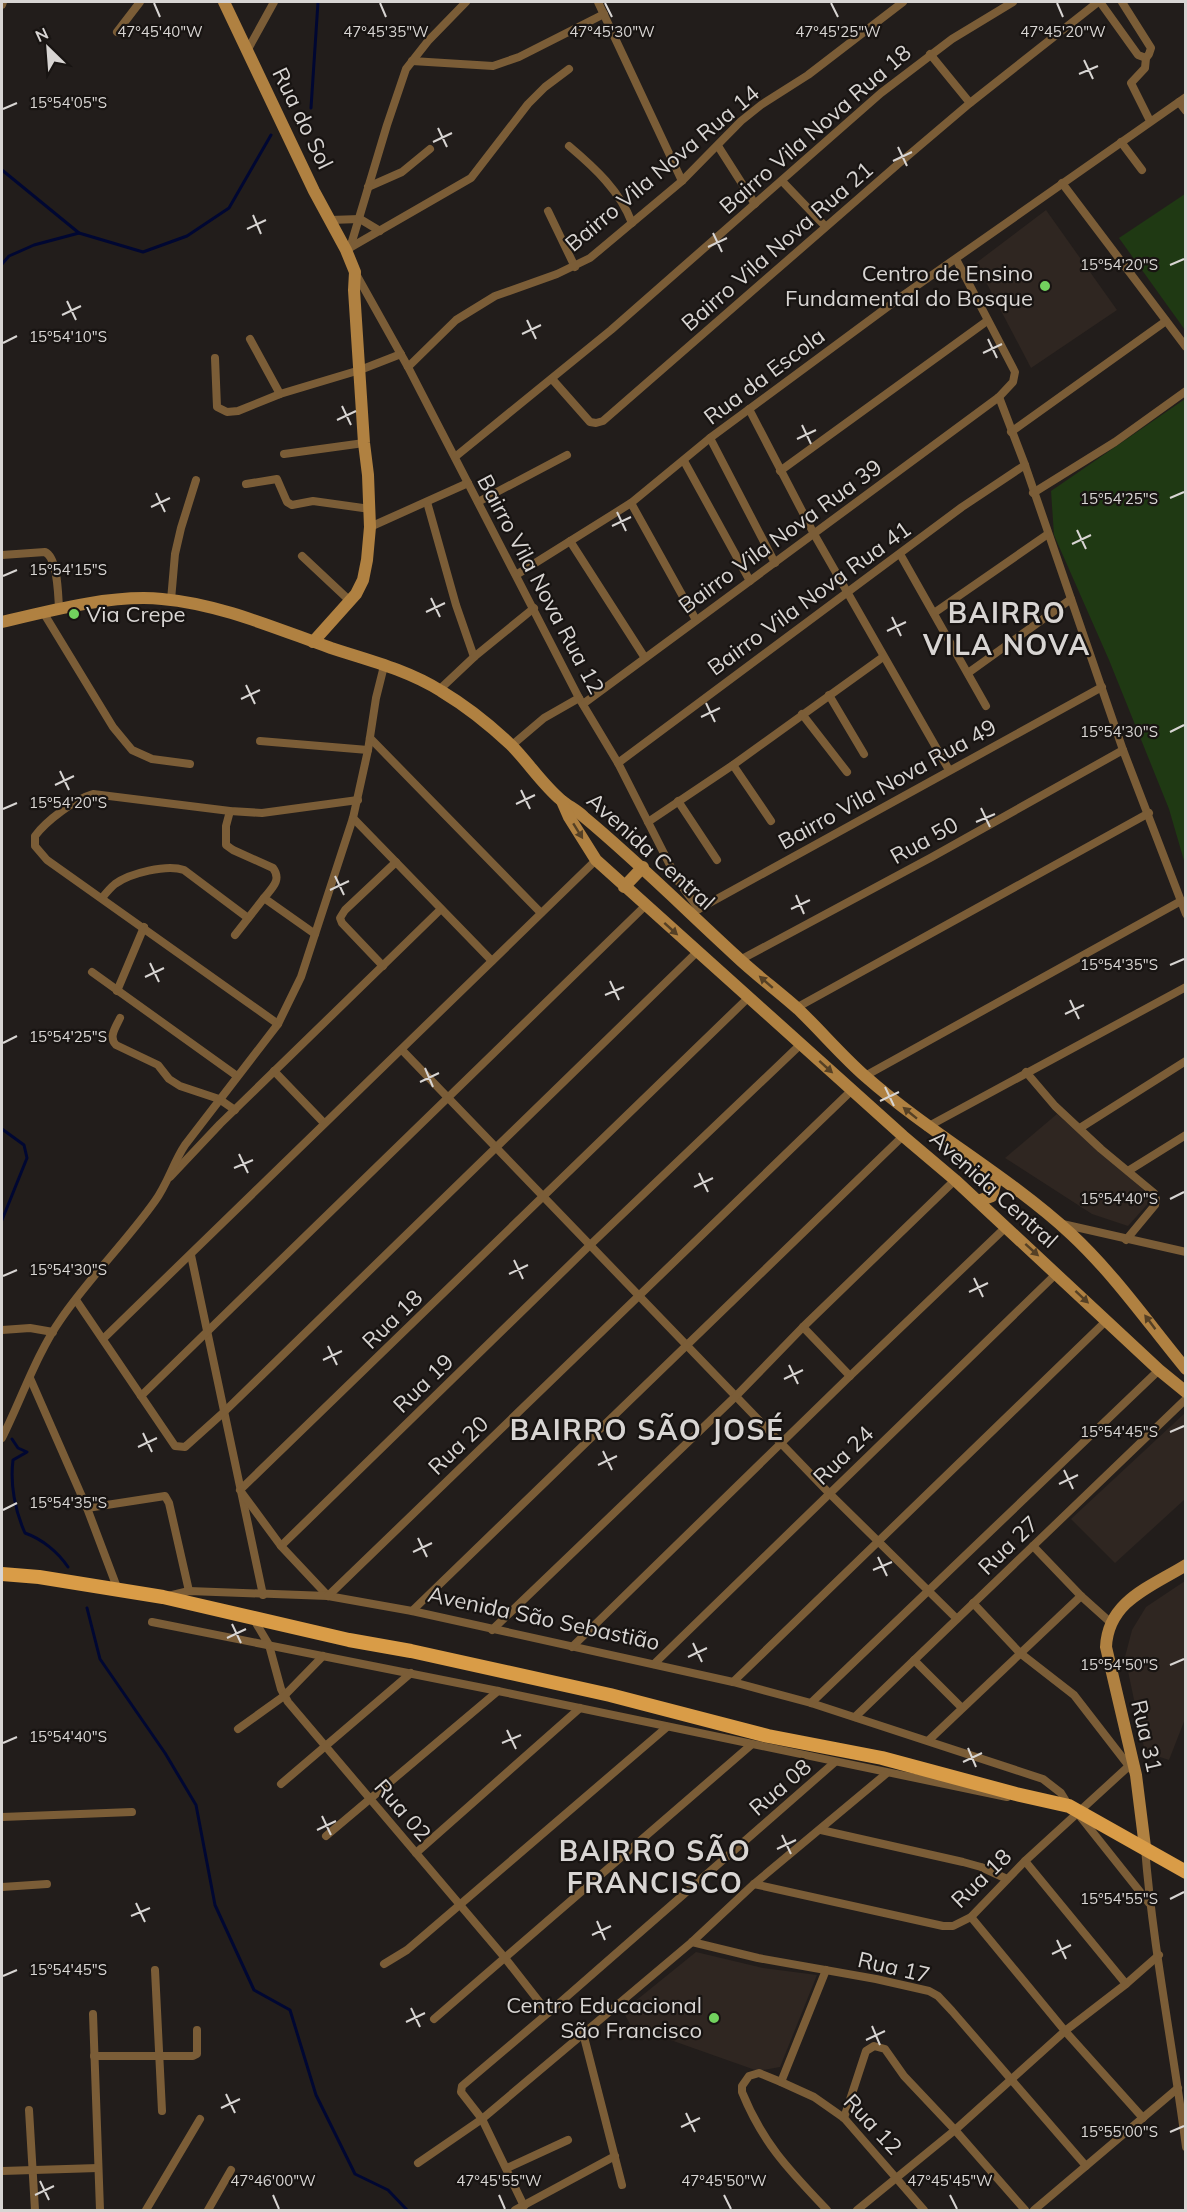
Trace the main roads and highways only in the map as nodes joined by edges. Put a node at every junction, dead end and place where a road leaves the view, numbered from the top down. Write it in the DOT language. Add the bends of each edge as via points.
graph roads {
  1 [pos="2,1566"];
  2 [pos="2,1574"];
  3 [pos="39,1577"];
  4 [pos="1185,1872"];
  1 -- 3 [label="main road, Avenida São Sebastião"];
  2 -- 3 [label="main road, Avenida São Sebastião"];
  3 -- 4 [label="main road, Avenida São Sebastião" via="163,1597 610,1695 768,1736 882,1758 1076,1810"];
}
